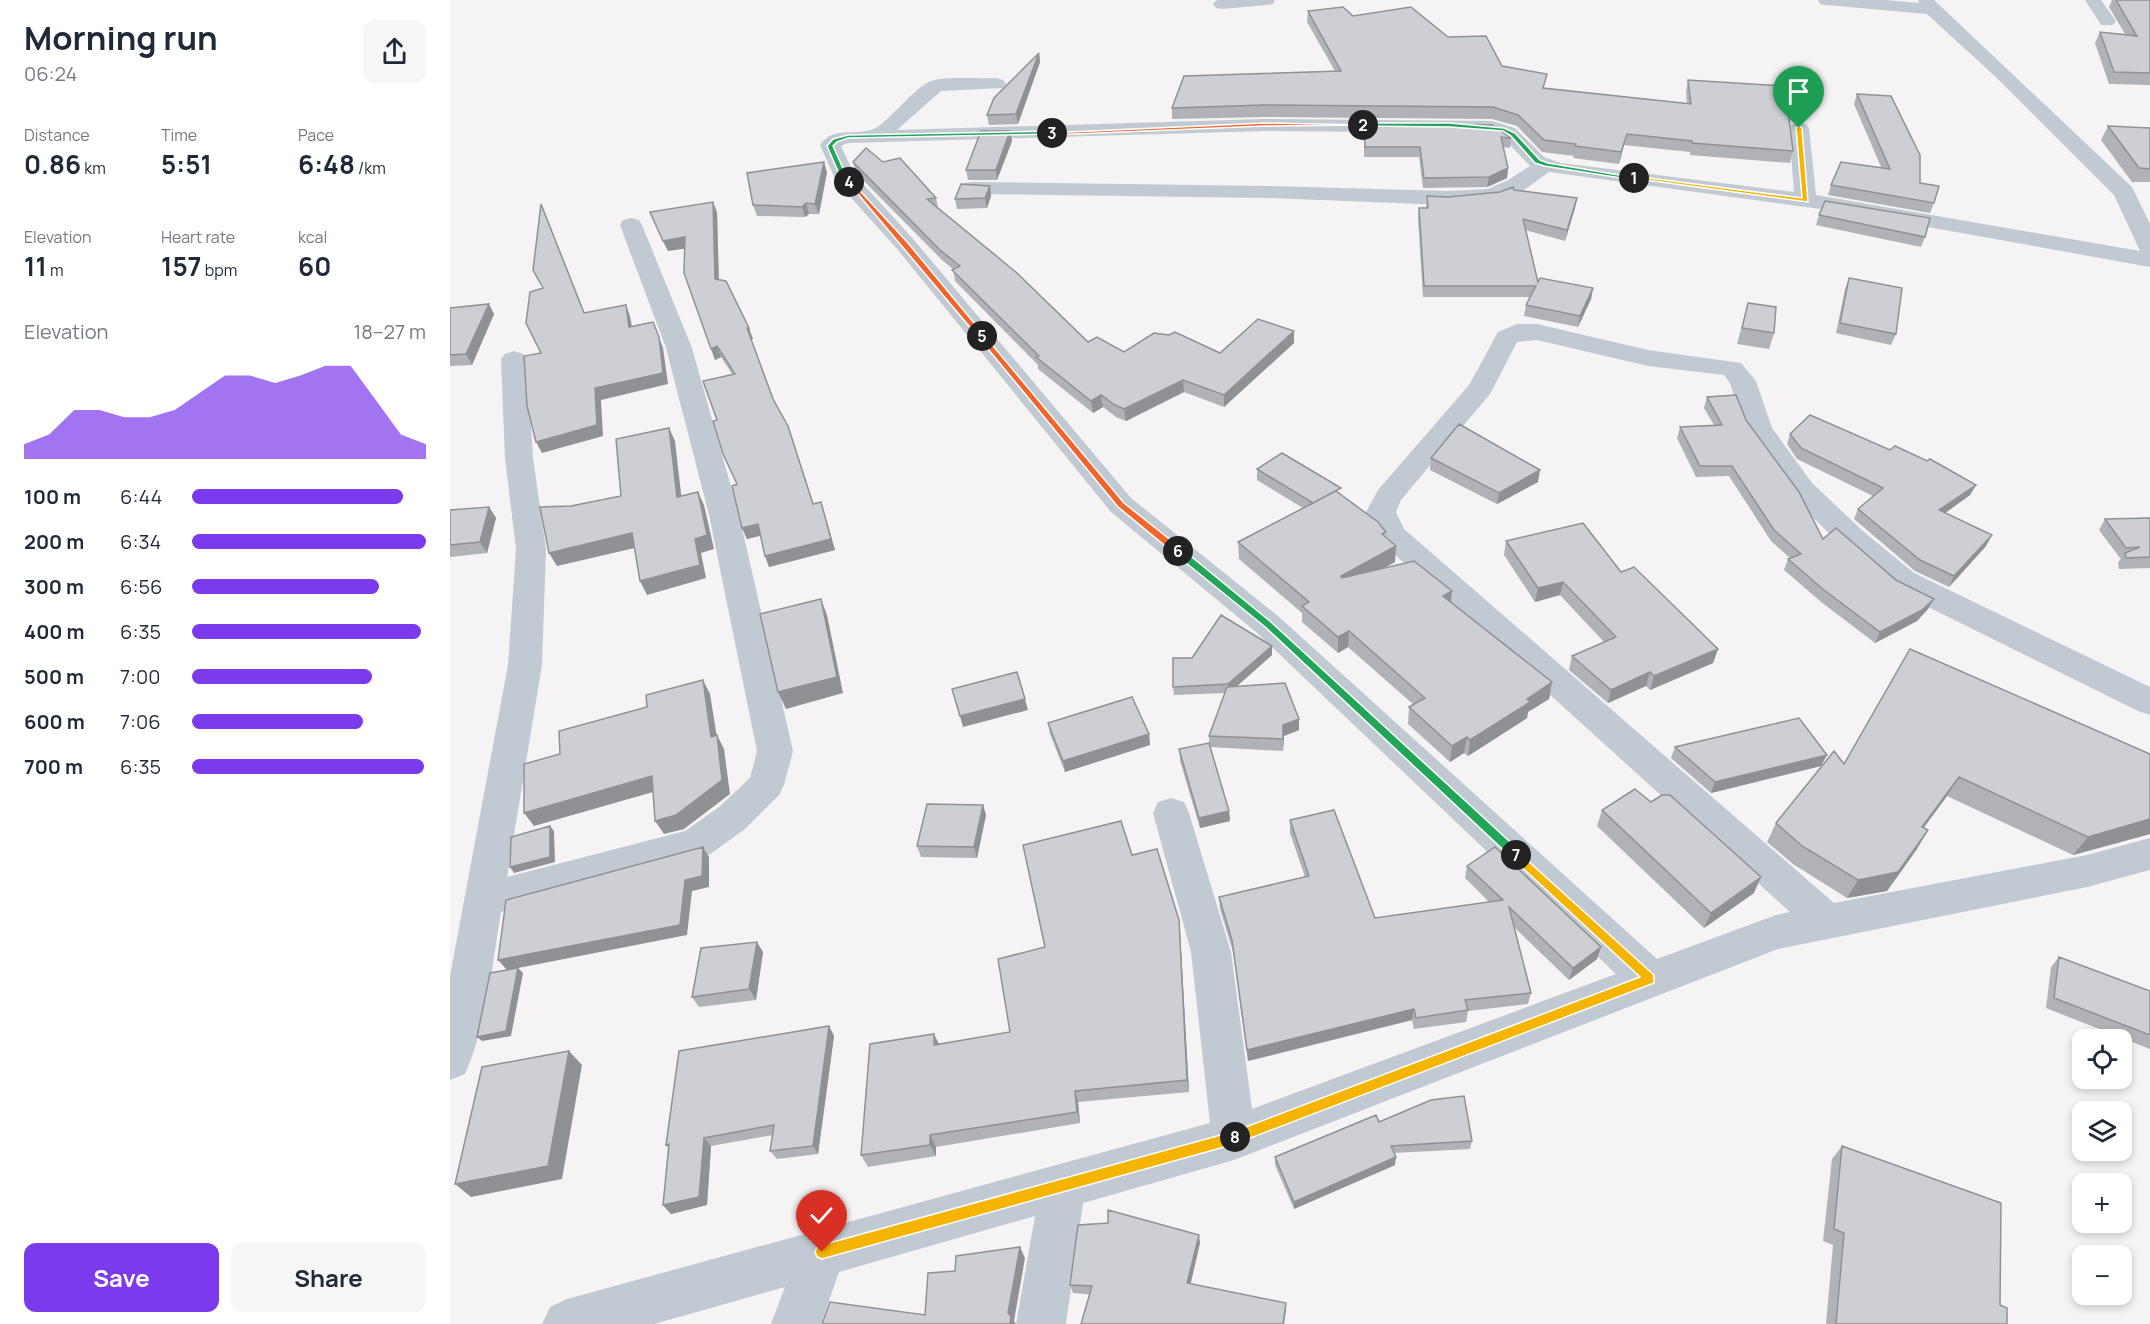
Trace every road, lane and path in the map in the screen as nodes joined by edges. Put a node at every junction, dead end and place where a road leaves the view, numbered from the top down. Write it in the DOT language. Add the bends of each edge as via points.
graph roads {
  1 [pos="1267,0"];
  2 [pos="1826,0"];
  3 [pos="2093,0"];
  4 [pos="1222,4"];
  5 [pos="1929,4"];
  6 [pos="2107,21"];
  7 [pos="996,84"];
  8 [pos="1799,128"];
  9 [pos="878,136"];
  10 [pos="1546,165"];
  11 [pos="973,188"];
  12 [pos="2124,192"];
  13 [pos="2150,195"];
  14 [pos="1806,201"];
  15 [pos="631,225"];
  16 [pos="2150,249"];
  17 [pos="2150,260"];
  18 [pos="514,359"];
  19 [pos="2150,702"];
  20 [pos="1171,813"];
  21 [pos="2150,854"];
  22 [pos="484,900"];
  23 [pos="1829,923"];
  24 [pos="1650,979"];
  25 [pos="450,1060"];
  26 [pos="1234,1138"];
  27 [pos="1063,1186"];
  28 [pos="822,1252"];
  29 [pos="567,1324"];
  30 [pos="796,1324"];
  31 [pos="1041,1324"];
  1 -- 4 [label="street"];
  2 -- 5 [label="street"];
  3 -- 6 [label="street"];
  5 -- 12 [label="street"];
  7 -- 9 [label="street" via="936,85"];
  8 -- 14 [label="street"];
  9 -- 10 [label="street" via="1264,124 1450,125 1504,129"];
  9 -- 24 [label="street" via="835,140 830,146 843,176 906,245 1121,505 1267,624"];
  10 -- 11 [label="street" via="1516,185 1491,195 1447,198"];
  10 -- 14 [label="street"];
  12 -- 13 [label="street"];
  12 -- 16 [label="street"];
  14 -- 17 [label="street"];
  15 -- 22 [label="street" via="682,359 724,515 775,751 766,785 732,818 696,844"];
  18 -- 22 [label="street" via="519,458 531,549 525,665"];
  19 -- 23 [label="street" via="1902,581 1802,490 1759,429 1743,381 1732,368 1648,358 1537,332 1517,332 1507,337 1481,388 1388,497 1381,512 1392,535"];
  20 -- 26 [label="street" via="1211,952"];
  21 -- 23 [label="street" via="2087,871"];
  22 -- 25 [label="street" via="466,1001"];
  23 -- 24 [label="street" via="1776,932"];
  24 -- 26 [label="street"];
  26 -- 27 [label="street"];
  27 -- 28 [label="street"];
  27 -- 31 [label="street"];
  28 -- 29 [label="street"];
  28 -- 30 [label="street"];
}
